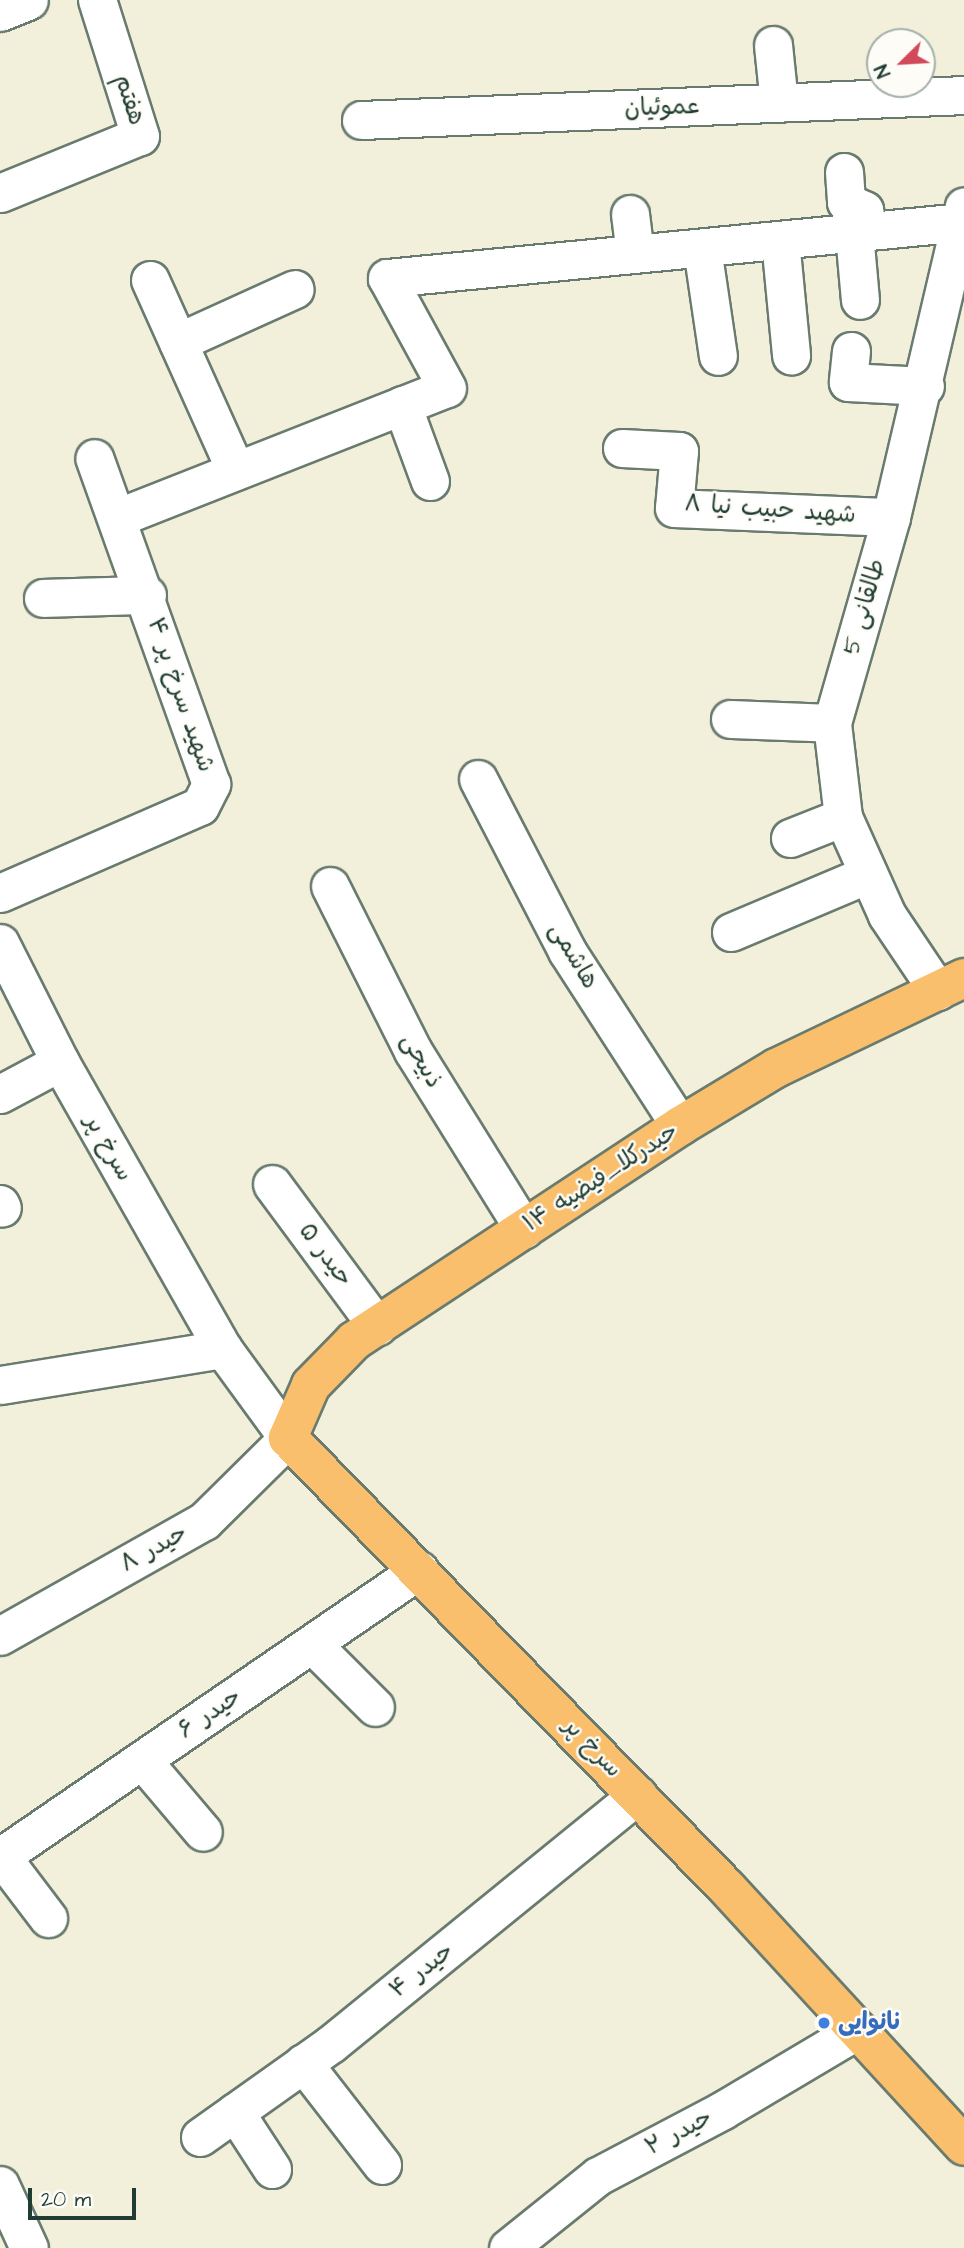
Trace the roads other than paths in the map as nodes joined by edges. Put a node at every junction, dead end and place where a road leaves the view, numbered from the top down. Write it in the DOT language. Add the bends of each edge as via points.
graph roads {
  1 [pos="29,0"];
  2 [pos="97,0"];
  3 [pos="0,12"];
  4 [pos="773,46"];
  5 [pos="964,95"];
  6 [pos="779,103"];
  7 [pos="361,120"];
  8 [pos="844,172"];
  9 [pos="0,193"];
  10 [pos="630,214"];
  11 [pos="963,214"];
  12 [pos="861,232"];
  13 [pos="780,240"];
  14 [pos="702,248"];
  15 [pos="635,254"];
  16 [pos="150,280"];
  17 [pos="295,289"];
  18 [pos="860,300"];
  19 [pos="178,342"];
  20 [pos="851,351"];
  21 [pos="791,355"];
  22 [pos="718,356"];
  23 [pos="925,386"];
  24 [pos="402,405"];
  25 [pos="622,448"];
  26 [pos="94,458"];
  27 [pos="236,471"];
  28 [pos="430,481"];
  29 [pos="118,517"];
  30 [pos="891,517"];
  31 [pos="147,595"];
  32 [pos="43,598"];
  33 [pos="730,719"];
  34 [pos="832,723"];
  35 [pos="478,779"];
  36 [pos="843,817"];
  37 [pos="790,838"];
  38 [pos="868,874"];
  39 [pos="330,886"];
  40 [pos="0,892"];
  41 [pos="731,932"];
  42 [pos="0,943"];
  43 [pos="951,985"];
  44 [pos="60,1062"];
  45 [pos="0,1094"];
  46 [pos="680,1126"];
  47 [pos="272,1184"];
  48 [pos="524,1229"];
  49 [pos="377,1326"];
  50 [pos="223,1349"];
  51 [pos="0,1385"];
  52 [pos="288,1438"];
  53 [pos="419,1570"];
  54 [pos="0,1636"];
  55 [pos="312,1644"];
  56 [pos="375,1707"];
  57 [pos="142,1760"];
  58 [pos="637,1795"];
  59 [pos="203,1832"];
  60 [pos="0,1857"];
  61 [pos="48,1918"];
  62 [pos="858,2030"];
  63 [pos="303,2063"];
  64 [pos="235,2112"];
  65 [pos="200,2137"];
  66 [pos="964,2146"];
  67 [pos="382,2165"];
  68 [pos="272,2169"];
  69 [pos="0,2185"];
  70 [pos="29,2248"];
  71 [pos="508,2248"];
  1 -- 3 [label="street"];
  2 -- 9 [label="street, هفتم" via="140,136"];
  4 -- 6 [label="street"];
  5 -- 6 [label="street, عموئیان"];
  6 -- 7 [label="street, عموئیان"];
  8 -- 12 [label="street" via="846,202 864,210"];
  10 -- 15 [label="street"];
  11 -- 12 [label="street"];
  11 -- 23 [label="street, طالقانی 5"];
  12 -- 13 [label="street"];
  12 -- 18 [label="street"];
  13 -- 14 [label="street"];
  13 -- 21 [label="street"];
  14 -- 15 [label="street"];
  14 -- 22 [label="street"];
  15 -- 24 [label="street" via="387,278 447,388"];
  16 -- 19 [label="street"];
  17 -- 19 [label="street"];
  19 -- 27 [label="street"];
  20 -- 23 [label="street" via="848,382"];
  23 -- 30 [label="street, طالقانی 5"];
  24 -- 27 [label="street"];
  24 -- 28 [label="street"];
  25 -- 30 [label="street, شهید حبیب نیا ۸" via="679,452 674,508"];
  26 -- 29 [label="street, شهید سرخ پر ۴"];
  27 -- 29 [label="street"];
  29 -- 31 [label="street, شهید سرخ پر ۴"];
  30 -- 34 [label="street, طالقانی 5"];
  31 -- 32 [label="street"];
  31 -- 40 [label="street, شهید سرخ پر ۴" via="211,784 200,806"];
  33 -- 34 [label="street"];
  34 -- 36 [label="street, طالقانی 5"];
  35 -- 46 [label="street, هاشمی" via="567,951"];
  36 -- 37 [label="street"];
  36 -- 38 [label="street, طالقانی 5"];
  38 -- 41 [label="street"];
  38 -- 43 [label="street, طالقانی 5" via="887,915"];
  39 -- 48 [label="street, ذبیحی" via="413,1051"];
  42 -- 44 [label="street, سرخ پر"];
  43 -- 46 [label="main road, حیدرکلا_فیضیه ۱۴" via="776,1068"];
  44 -- 45 [label="street"];
  44 -- 50 [label="street, سرخ پر"];
  46 -- 48 [label="main road, حیدرکلا_فیضیه ۱۴"];
  47 -- 49 [label="street, حیدر ۵"];
  48 -- 49 [label="main road, حیدرکلا_فیضیه ۱۴"];
  49 -- 52 [label="main road, حیدرکلا_فیضیه ۱۴" via="354,1341 312,1385"];
  50 -- 51 [label="street"];
  50 -- 52 [label="street, سرخ پر"];
  52 -- 53 [label="main road, سرخ پر"];
  52 -- 54 [label="street, حیدر ۸" via="204,1521"];
  53 -- 55 [label="street, حیدر ۶"];
  53 -- 58 [label="main road, سرخ پر"];
  55 -- 56 [label="street"];
  55 -- 57 [label="street, حیدر ۶"];
  57 -- 59 [label="street"];
  57 -- 60 [label="street, حیدر ۶"];
  58 -- 62 [label="main road, سرخ پر"];
  58 -- 63 [label="street, حیدر ۴" via="498,1912"];
  60 -- 61 [label="street"];
  62 -- 66 [label="main road, سرخ پر"];
  62 -- 71 [label="street, حیدر ۲" via="723,2110 598,2176"];
  63 -- 64 [label="street, حیدر ۴"];
  63 -- 67 [label="street"];
  64 -- 65 [label="street, حیدر ۴"];
  64 -- 68 [label="street"];
  69 -- 70 [label="street"];
}
